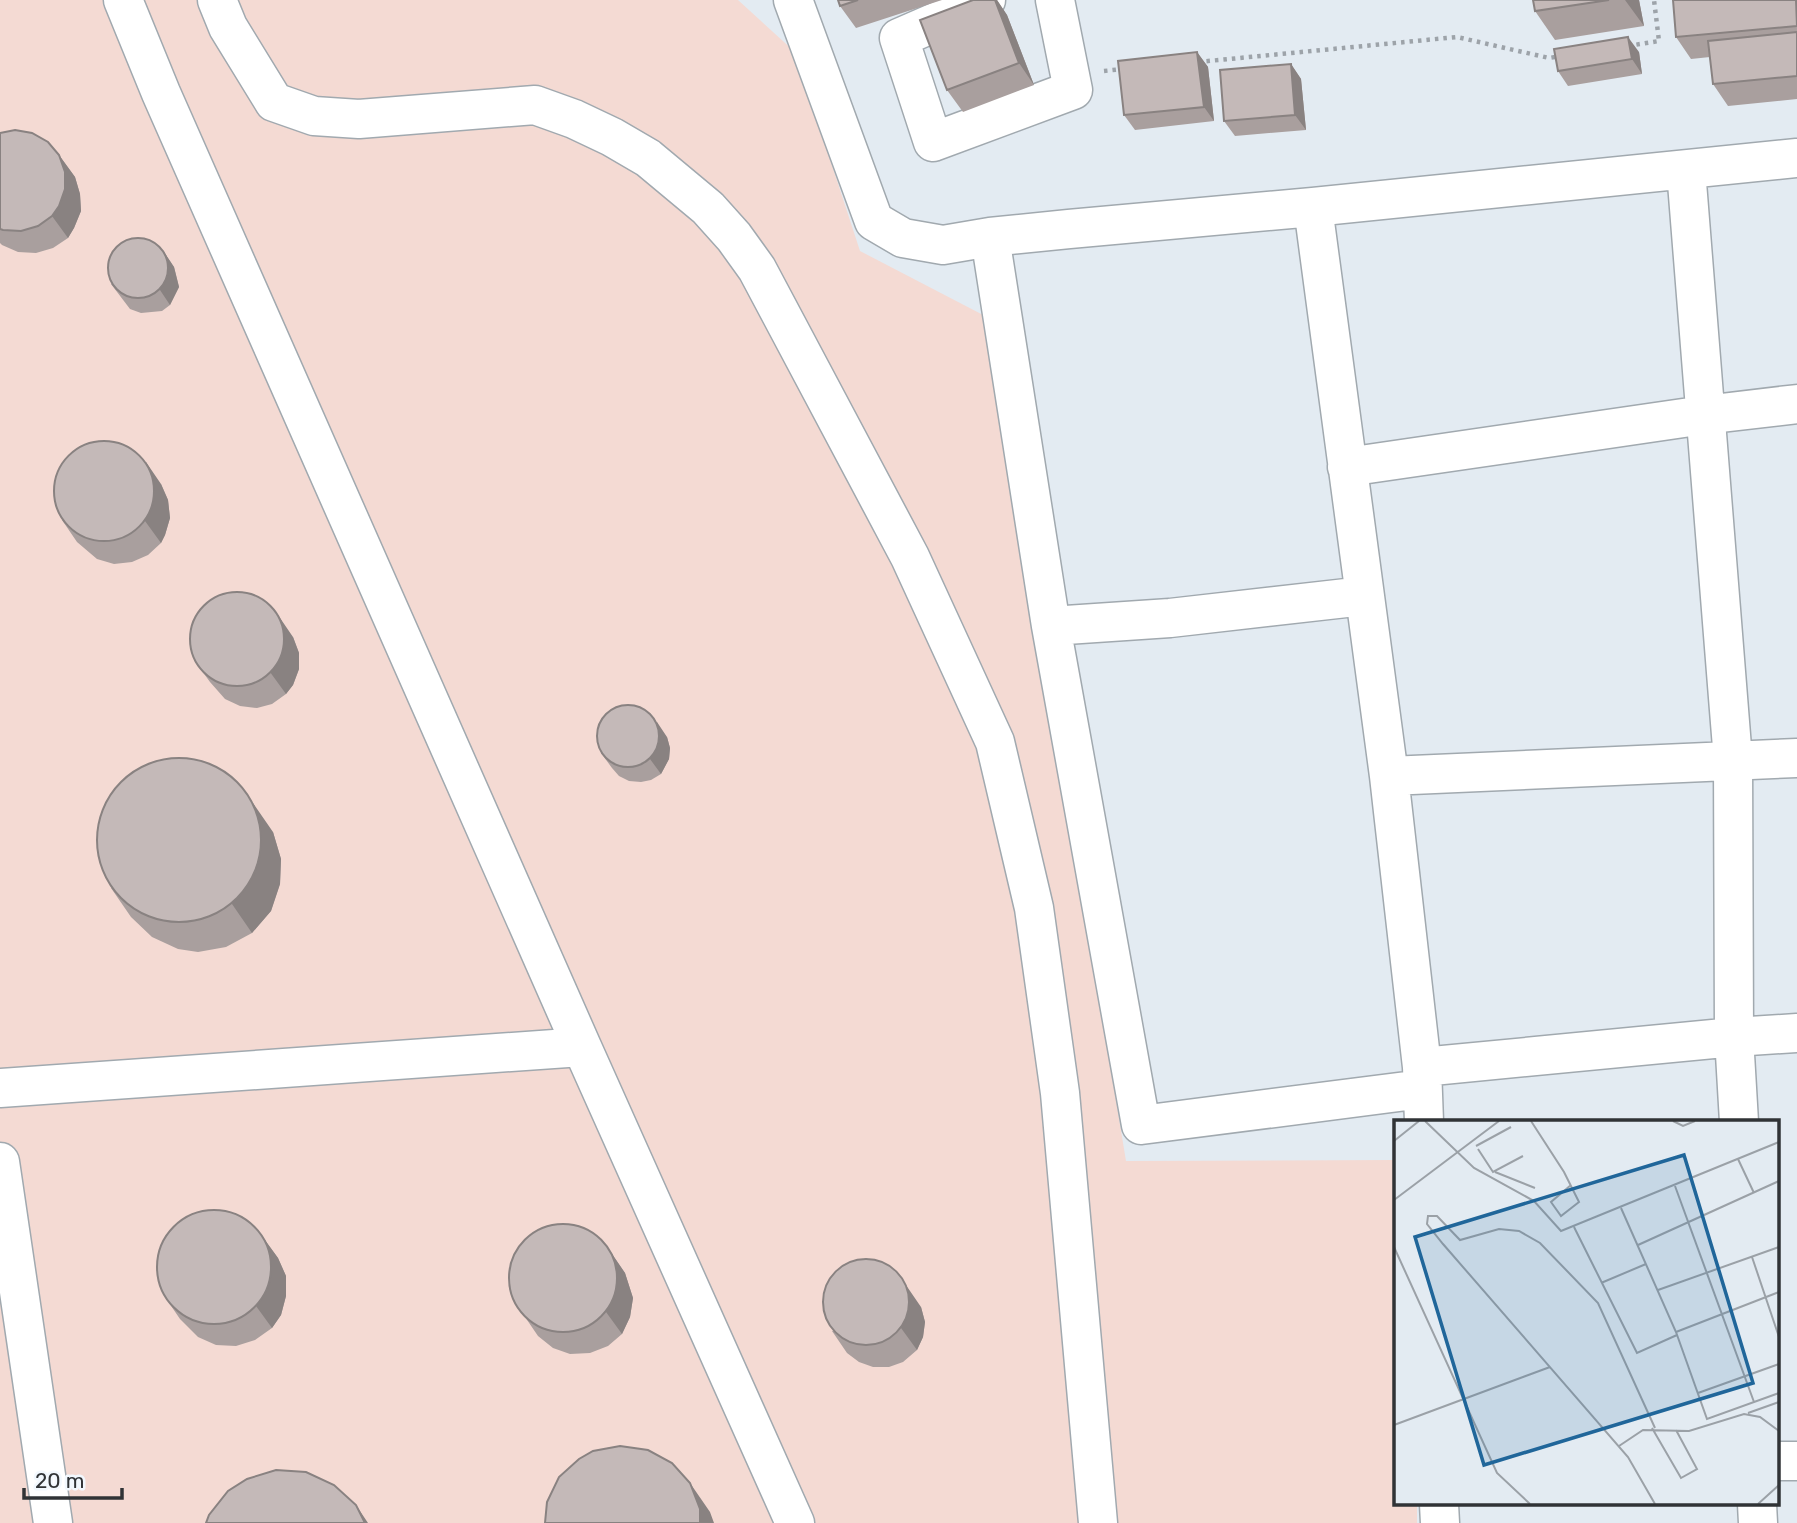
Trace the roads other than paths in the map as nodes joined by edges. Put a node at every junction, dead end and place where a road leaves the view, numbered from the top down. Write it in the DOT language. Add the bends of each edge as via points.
graph roads {
  1 [pos="123,0"];
  2 [pos="216,0"];
  3 [pos="793,0"];
  4 [pos="986,0"];
  5 [pos="1055,0"];
  6 [pos="1797,158"];
  7 [pos="1686,170"];
  8 [pos="1313,207"];
  9 [pos="990,237"];
  10 [pos="1797,404"];
  11 [pos="1704,415"];
  12 [pos="1347,467"];
  13 [pos="1364,596"];
  14 [pos="1051,626"];
  15 [pos="1797,758"];
  16 [pos="1733,760"];
  17 [pos="1389,776"];
  18 [pos="1797,1033"];
  19 [pos="1734,1037"];
  20 [pos="582,1047"];
  21 [pos="0,1088"];
  22 [pos="1423,1093"];
  23 [pos="1739,1120"];
  24 [pos="0,1162"];
  25 [pos="53,1523"];
  26 [pos="794,1523"];
  27 [pos="1098,1523"];
  1 -- 20 [label="street"];
  2 -- 27 [label="street" via="274,102 314,116 359,119 535,105 587,125 648,158 708,208 757,269 910,556 995,742 1034,908 1060,1093"];
  3 -- 9 [label="street" via="874,221 903,238 943,245"];
  4 -- 5 [label="street" via="899,38 933,142 1073,90"];
  6 -- 7 [label="street"];
  7 -- 8 [label="street"];
  7 -- 11 [label="street"];
  8 -- 9 [label="street"];
  8 -- 12 [label="street"];
  9 -- 14 [label="street"];
  10 -- 11 [label="street"];
  11 -- 12 [label="street"];
  11 -- 16 [label="street"];
  12 -- 13 [label="street"];
  13 -- 14 [label="street"];
  13 -- 17 [label="street"];
  14 -- 22 [label="street" via="1141,1125"];
  15 -- 16 [label="street"];
  16 -- 17 [label="street"];
  16 -- 19 [label="street"];
  17 -- 22 [label="street"];
  18 -- 19 [label="street"];
  19 -- 22 [label="street"];
  19 -- 23 [label="street"];
  20 -- 21 [label="street"];
  20 -- 26 [label="street"];
  24 -- 25 [label="street"];
}
